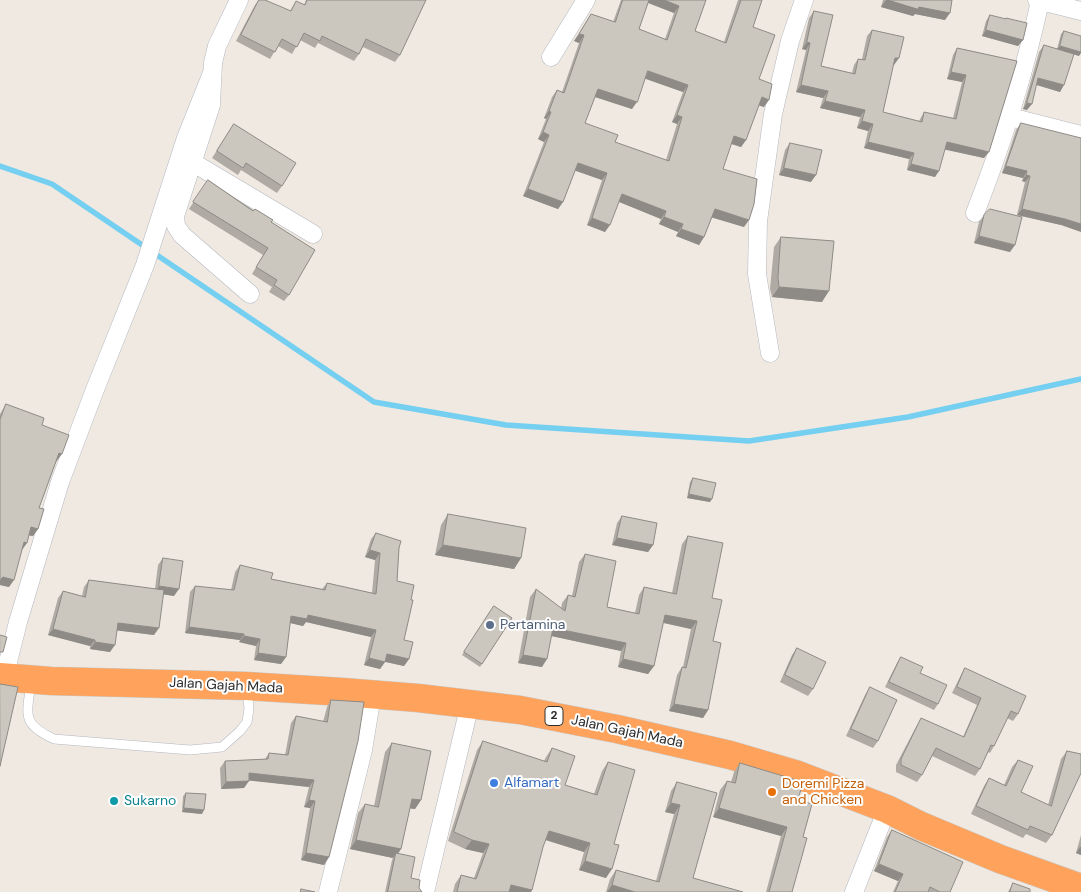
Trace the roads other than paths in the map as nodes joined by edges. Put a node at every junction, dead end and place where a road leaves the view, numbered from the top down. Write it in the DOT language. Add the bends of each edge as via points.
graph roads {
  1 [pos="239,0"];
  2 [pos="586,0"];
  3 [pos="804,0"];
  4 [pos="1038,0"];
  5 [pos="1081,11"];
  6 [pos="551,57"];
  7 [pos="212,73"];
  8 [pos="1010,117"];
  9 [pos="1081,135"];
  10 [pos="192,162"];
  11 [pos="974,213"];
  12 [pos="313,234"];
  13 [pos="250,294"];
  14 [pos="770,353"];
  15 [pos="2,677"];
  16 [pos="31,680"];
  17 [pos="246,686"];
  18 [pos="372,695"];
  19 [pos="470,704"];
  20 [pos="887,809"];
  21 [pos="1081,888"];
  22 [pos="328,892"];
  23 [pos="425,892"];
  24 [pos="854,892"];
  1 -- 7 [label="street" via="217,46"];
  2 -- 6 [label="street"];
  3 -- 14 [label="street" via="790,41 773,114 758,221 757,274"];
  4 -- 5 [label="street"];
  4 -- 8 [label="street" via="1031,44"];
  7 -- 10 [label="street" via="211,105"];
  7 -- 15 [label="street" via="186,138 146,265 60,482"];
  8 -- 9 [label="street"];
  8 -- 11 [label="street"];
  10 -- 12 [label="street"];
  10 -- 13 [label="street" via="175,216 176,226"];
  15 -- 16 [label="highway, Jalan Gajah Mada / 2"];
  16 -- 17 [label="highway, Jalan Gajah Mada / 2"];
  16 -- 17 [label="lane" via="29,720 38,731 54,739 190,750 222,747 240,731 247,722 249,708"];
  17 -- 18 [label="highway, Jalan Gajah Mada / 2"];
  18 -- 19 [label="highway, Jalan Gajah Mada / 2"];
  18 -- 22 [label="street" via="363,750"];
  19 -- 20 [label="highway, Jalan Gajah Mada / 2" via="617,729 730,755 798,775"];
  19 -- 23 [label="street"];
  20 -- 21 [label="highway, Jalan Gajah Mada / 2" via="963,844"];
  20 -- 24 [label="street"];
}
